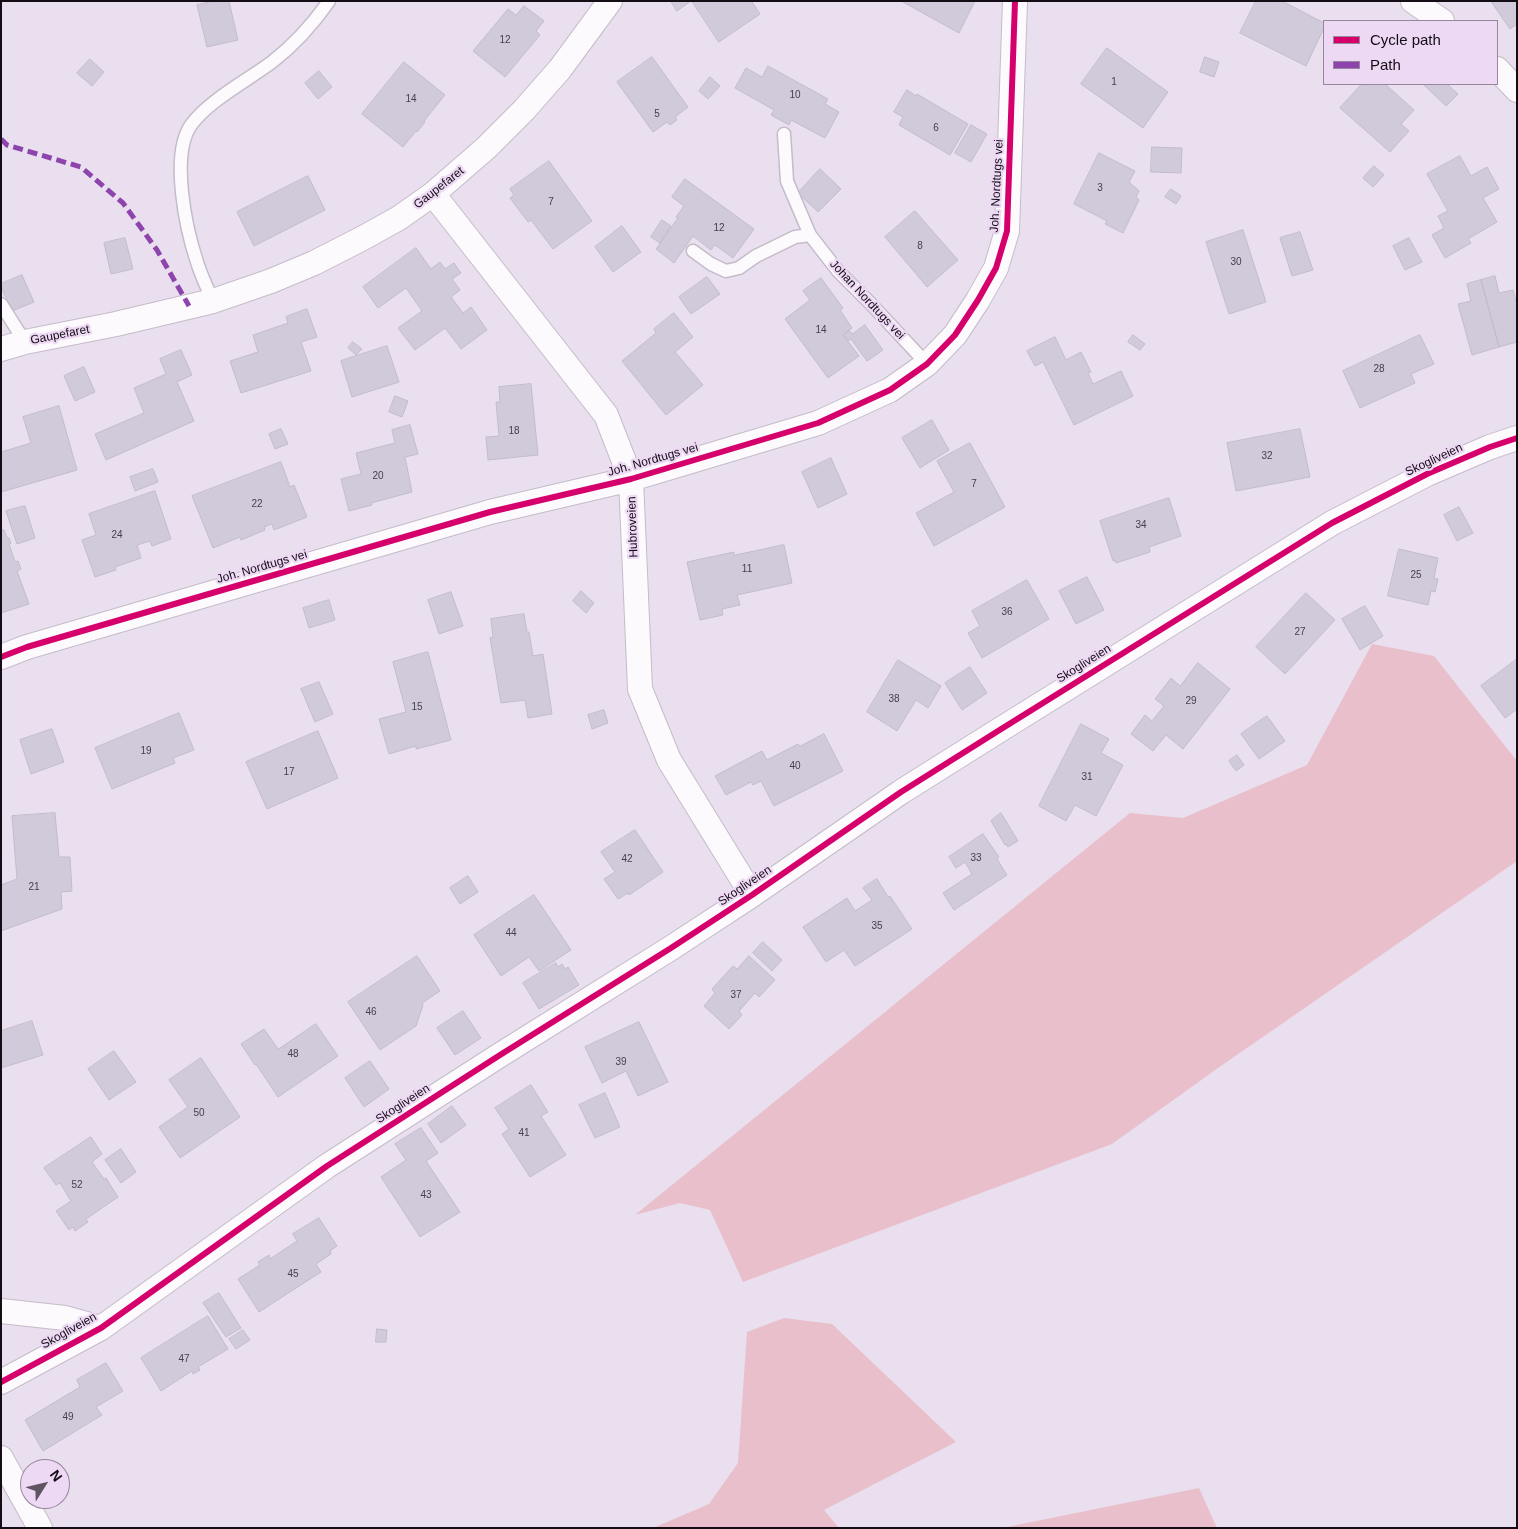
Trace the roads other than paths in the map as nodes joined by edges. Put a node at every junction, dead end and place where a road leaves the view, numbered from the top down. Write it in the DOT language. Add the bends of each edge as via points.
graph roads {
  1 [pos="329,1"];
  2 [pos="610,1"];
  3 [pos="1015,1"];
  4 [pos="1413,1"];
  5 [pos="1441,20"];
  6 [pos="1498,70"];
  7 [pos="1517,90"];
  8 [pos="784,134"];
  9 [pos="433,194"];
  10 [pos="810,235"];
  11 [pos="693,251"];
  12 [pos="212,301"];
  13 [pos="1,304"];
  14 [pos="25,342"];
  15 [pos="1,349"];
  16 [pos="926,364"];
  17 [pos="1517,438"];
  18 [pos="631,479"];
  19 [pos="1,657"];
  20 [pos="752,895"];
  21 [pos="1,1311"];
  22 [pos="101,1328"];
  23 [pos="1,1382"];
  24 [pos="1,1458"];
  25 [pos="40,1528"];
  1 -- 12 [label="lane" via="300,36 207,108 188,130 182,147 181,174 185,213 197,262"];
  2 -- 9 [label="street, Gaupefaret" via="560,69 524,110"];
  3 -- 16 [label="street, Joh. Nordtugs vei" via="1007,231 996,268 978,300 955,335"];
  4 -- 5 [label="street"];
  6 -- 7 [label="street"];
  8 -- 10 [label="lane, Johan Nordtugs vei" via="787,182"];
  9 -- 12 [label="street, Gaupefaret" via="392,222 314,263"];
  9 -- 18 [label="street, Hubroveien" via="606,415"];
  10 -- 11 [label="lane" via="795,237 739,268 726,271"];
  10 -- 16 [label="lane, Johan Nordtugs vei" via="838,271"];
  12 -- 14 [label="street, Gaupefaret"];
  13 -- 14 [label="lane, Gaupefaret"];
  14 -- 15 [label="street, Gaupefaret"];
  16 -- 18 [label="street, Joh. Nordtugs vei" via="890,390 818,423"];
  17 -- 20 [label="street, Skogliveien" via="1428,474 1332,524 901,792"];
  18 -- 19 [label="street, Joh. Nordtugs vei" via="490,512"];
  18 -- 20 [label="street, Hubroveien" via="640,689 669,760"];
  20 -- 22 [label="street, Skogliveien" via="327,1166"];
  21 -- 22 [label="street" via="65,1318"];
  22 -- 23 [label="street, Skogliveien"];
  24 -- 25 [label="street"];
}
